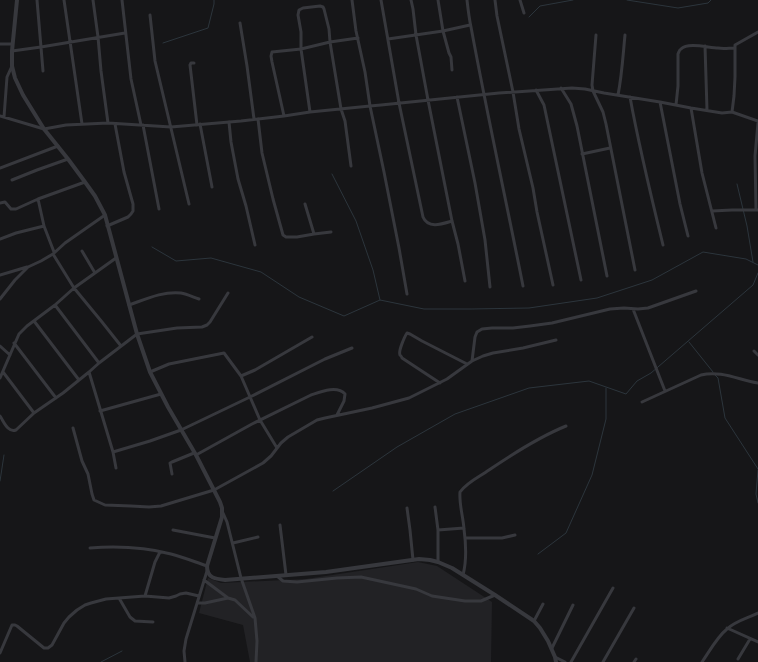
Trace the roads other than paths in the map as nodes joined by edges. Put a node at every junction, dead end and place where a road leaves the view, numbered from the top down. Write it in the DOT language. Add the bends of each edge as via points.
graph roads {
  1 [pos="17,0"];
  2 [pos="37,0"];
  3 [pos="64,0"];
  4 [pos="93,0"];
  5 [pos="122,0"];
  6 [pos="352,0"];
  7 [pos="381,0"];
  8 [pos="411,0"];
  9 [pos="438,0"];
  10 [pos="467,0"];
  11 [pos="495,0"];
  12 [pos="520,0"];
  13 [pos="524,13"];
  14 [pos="150,15"];
  15 [pos="240,23"];
  16 [pos="470,25"];
  17 [pos="443,31"];
  18 [pos="758,32"];
  19 [pos="125,33"];
  20 [pos="416,35"];
  21 [pos="596,35"];
  22 [pos="625,35"];
  23 [pos="98,37"];
  24 [pos="358,38"];
  25 [pos="388,39"];
  26 [pos="330,42"];
  27 [pos="70,43"];
  28 [pos="0,44"];
  29 [pos="12,44"];
  30 [pos="705,46"];
  31 [pos="41,47"];
  32 [pos="734,48"];
  33 [pos="301,49"];
  34 [pos="12,51"];
  35 [pos="194,63"];
  36 [pos="12,66"];
  37 [pos="452,70"];
  38 [pos="43,71"];
  39 [pos="561,88"];
  40 [pos="536,90"];
  41 [pos="593,91"];
  42 [pos="513,92"];
  43 [pos="484,95"];
  44 [pos="618,95"];
  45 [pos="457,97"];
  46 [pos="630,98"];
  47 [pos="428,100"];
  48 [pos="660,102"];
  49 [pos="399,103"];
  50 [pos="676,105"];
  51 [pos="370,106"];
  52 [pos="691,108"];
  53 [pos="341,109"];
  54 [pos="707,110"];
  55 [pos="310,112"];
  56 [pos="732,112"];
  57 [pos="0,116"];
  58 [pos="284,116"];
  59 [pos="4,117"];
  60 [pos="258,119"];
  61 [pos="254,120"];
  62 [pos="229,122"];
  63 [pos="758,122"];
  64 [pos="108,123"];
  65 [pos="82,124"];
  66 [pos="115,124"];
  67 [pos="199,124"];
  68 [pos="142,125"];
  69 [pos="171,127"];
  70 [pos="44,129"];
  71 [pos="58,146"];
  72 [pos="610,148"];
  73 [pos="582,154"];
  74 [pos="68,159"];
  75 [pos="351,166"];
  76 [pos="0,168"];
  77 [pos="12,180"];
  78 [pos="85,182"];
  79 [pos="212,187"];
  80 [pos="38,200"];
  81 [pos="0,203"];
  82 [pos="189,204"];
  83 [pos="305,204"];
  84 [pos="159,209"];
  85 [pos="757,210"];
  86 [pos="712,211"];
  87 [pos="105,215"];
  88 [pos="452,221"];
  89 [pos="44,226"];
  90 [pos="108,226"];
  91 [pos="716,228"];
  92 [pos="331,232"];
  93 [pos="314,234"];
  94 [pos="688,236"];
  95 [pos="0,239"];
  96 [pos="255,245"];
  97 [pos="663,245"];
  98 [pos="82,252"];
  99 [pos="54,253"];
  100 [pos="116,258"];
  101 [pos="28,266"];
  102 [pos="635,270"];
  103 [pos="95,273"];
  104 [pos="0,276"];
  105 [pos="607,276"];
  106 [pos="581,280"];
  107 [pos="464,281"];
  108 [pos="553,285"];
  109 [pos="523,286"];
  110 [pos="490,287"];
  111 [pos="74,288"];
  112 [pos="696,291"];
  113 [pos="228,293"];
  114 [pos="407,294"];
  115 [pos="0,299"];
  116 [pos="199,299"];
  117 [pos="55,305"];
  118 [pos="129,305"];
  119 [pos="632,309"];
  120 [pos="34,321"];
  121 [pos="137,334"];
  122 [pos="312,337"];
  123 [pos="556,340"];
  124 [pos="14,343"];
  125 [pos="0,346"];
  126 [pos="121,346"];
  127 [pos="352,348"];
  128 [pos="754,352"];
  129 [pos="10,355"];
  130 [pos="758,355"];
  131 [pos="472,361"];
  132 [pos="99,363"];
  133 [pos="467,364"];
  134 [pos="3,372"];
  135 [pos="89,372"];
  136 [pos="150,372"];
  137 [pos="241,376"];
  138 [pos="0,378"];
  139 [pos="79,380"];
  140 [pos="440,383"];
  141 [pos="758,383"];
  142 [pos="665,391"];
  143 [pos="161,394"];
  144 [pos="250,397"];
  145 [pos="56,398"];
  146 [pos="642,402"];
  147 [pos="100,411"];
  148 [pos="34,413"];
  149 [pos="337,415"];
  150 [pos="0,416"];
  151 [pos="260,420"];
  152 [pos="566,426"];
  153 [pos="73,428"];
  154 [pos="181,430"];
  155 [pos="277,448"];
  156 [pos="113,452"];
  157 [pos="195,454"];
  158 [pos="116,468"];
  159 [pos="172,474"];
  160 [pos="214,490"];
  161 [pos="435,507"];
  162 [pos="407,508"];
  163 [pos="222,512"];
  164 [pos="280,525"];
  165 [pos="464,528"];
  166 [pos="172,530"];
  167 [pos="438,530"];
  168 [pos="516,535"];
  169 [pos="258,537"];
  170 [pos="215,538"];
  171 [pos="465,538"];
  172 [pos="233,543"];
  173 [pos="90,548"];
  174 [pos="160,552"];
  175 [pos="413,560"];
  176 [pos="438,562"];
  177 [pos="207,566"];
  178 [pos="207,571"];
  179 [pos="286,575"];
  180 [pos="463,575"];
  181 [pos="276,576"];
  182 [pos="241,578"];
  183 [pos="204,580"];
  184 [pos="613,588"];
  185 [pos="495,595"];
  186 [pos="145,596"];
  187 [pos="199,596"];
  188 [pos="119,598"];
  189 [pos="228,598"];
  190 [pos="197,603"];
  191 [pos="544,604"];
  192 [pos="573,605"];
  193 [pos="634,608"];
  194 [pos="758,613"];
  195 [pos="255,618"];
  196 [pos="534,621"];
  197 [pos="154,622"];
  198 [pos="727,628"];
  199 [pos="750,639"];
  200 [pos="758,642"];
  201 [pos="552,648"];
  202 [pos="0,653"];
  203 [pos="555,657"];
  204 [pos="738,659"];
  205 [pos="185,662"];
  206 [pos="256,662"];
  207 [pos="556,662"];
  208 [pos="565,662"];
  209 [pos="571,662"];
  210 [pos="603,662"];
  211 [pos="702,662"];
  1 -- 29 [label="street"];
  2 -- 31 [label="street"];
  3 -- 27 [label="street"];
  4 -- 23 [label="street"];
  5 -- 19 [label="street"];
  6 -- 24 [label="street"];
  7 -- 25 [label="street"];
  8 -- 20 [label="street"];
  9 -- 17 [label="street"];
  10 -- 16 [label="street"];
  11 -- 42 [label="street"];
  12 -- 13 [label="street"];
  14 -- 69 [label="street" via="155,61"];
  15 -- 61 [label="street"];
  16 -- 17 [label="street"];
  16 -- 43 [label="street"];
  17 -- 20 [label="street"];
  17 -- 37 [label="street" via="451,56"];
  18 -- 32 [label="street" via="736,43"];
  19 -- 23 [label="street"];
  19 -- 68 [label="street" via="131,78"];
  20 -- 25 [label="street"];
  20 -- 47 [label="street"];
  21 -- 41 [label="street"];
  22 -- 44 [label="street" via="622,78"];
  23 -- 27 [label="street"];
  23 -- 64 [label="street"];
  24 -- 26 [label="street"];
  24 -- 51 [label="street"];
  25 -- 49 [label="street"];
  26 -- 33 [label="street"];
  26 -- 33 [label="street" via="323,7 303,8 298,15"];
  26 -- 53 [label="street"];
  27 -- 31 [label="street"];
  27 -- 65 [label="street"];
  28 -- 29 [label="street"];
  29 -- 34 [label="street"];
  30 -- 32 [label="street"];
  30 -- 50 [label="street" via="682,47 678,54"];
  30 -- 54 [label="street"];
  31 -- 34 [label="street"];
  31 -- 38 [label="street"];
  32 -- 56 [label="street"];
  33 -- 55 [label="street"];
  33 -- 58 [label="street" via="275,51 271,54"];
  34 -- 36 [label="street"];
  35 -- 67 [label="street" via="190,65"];
  36 -- 59 [label="street" via="7,77"];
  36 -- 70 [label="street" via="23,96"];
  39 -- 40 [label="street"];
  39 -- 41 [label="street"];
  39 -- 73 [label="street" via="571,104"];
  40 -- 42 [label="street"];
  40 -- 106 [label="street" via="544,105"];
  41 -- 44 [label="street"];
  41 -- 72 [label="street" via="603,112"];
  42 -- 43 [label="street"];
  42 -- 108 [label="street"];
  43 -- 45 [label="street"];
  43 -- 109 [label="street"];
  44 -- 46 [label="street"];
  45 -- 47 [label="street"];
  45 -- 110 [label="street" via="485,240"];
  46 -- 48 [label="street"];
  46 -- 97 [label="street"];
  47 -- 49 [label="street"];
  47 -- 88 [label="street"];
  48 -- 50 [label="street"];
  48 -- 94 [label="street"];
  49 -- 51 [label="street"];
  49 -- 88 [label="street" via="425,222 437,225"];
  50 -- 52 [label="street"];
  51 -- 53 [label="street"];
  51 -- 114 [label="street"];
  52 -- 54 [label="street"];
  52 -- 86 [label="street" via="702,173"];
  53 -- 55 [label="street"];
  53 -- 75 [label="street"];
  54 -- 56 [label="street"];
  55 -- 58 [label="street"];
  56 -- 63 [label="street"];
  57 -- 59 [label="street"];
  58 -- 60 [label="street"];
  59 -- 70 [label="street"];
  60 -- 61 [label="street"];
  60 -- 93 [label="street" via="262,153 283,235 291,237"];
  61 -- 62 [label="street"];
  62 -- 67 [label="street"];
  62 -- 96 [label="street" via="238,179"];
  63 -- 85 [label="street" via="755,156"];
  64 -- 65 [label="street"];
  64 -- 66 [label="street"];
  65 -- 70 [label="street"];
  66 -- 68 [label="street"];
  66 -- 90 [label="street" via="133,211 128,217"];
  67 -- 69 [label="street"];
  67 -- 79 [label="street"];
  68 -- 69 [label="street"];
  68 -- 84 [label="street"];
  69 -- 82 [label="street"];
  70 -- 71 [label="street"];
  71 -- 74 [label="street"];
  71 -- 76 [label="street"];
  72 -- 73 [label="street"];
  72 -- 102 [label="street"];
  73 -- 105 [label="street"];
  74 -- 77 [label="street"];
  74 -- 78 [label="street"];
  78 -- 80 [label="street"];
  78 -- 87 [label="street"];
  80 -- 81 [label="street" via="14,210 6,202"];
  80 -- 89 [label="street"];
  83 -- 93 [label="street"];
  85 -- 86 [label="street"];
  86 -- 91 [label="street"];
  87 -- 90 [label="street"];
  87 -- 99 [label="street"];
  88 -- 107 [label="street"];
  89 -- 95 [label="street"];
  89 -- 99 [label="street"];
  90 -- 100 [label="street"];
  92 -- 93 [label="street"];
  98 -- 103 [label="street"];
  99 -- 101 [label="street"];
  99 -- 111 [label="street"];
  100 -- 103 [label="street"];
  100 -- 118 [label="street"];
  101 -- 104 [label="street"];
  101 -- 115 [label="street"];
  103 -- 111 [label="street"];
  111 -- 117 [label="street"];
  111 -- 126 [label="street"];
  112 -- 119 [label="street" via="648,308"];
  113 -- 121 [label="street" via="207,325"];
  116 -- 118 [label="street" via="167,293"];
  117 -- 120 [label="street"];
  117 -- 132 [label="street"];
  118 -- 121 [label="street"];
  119 -- 131 [label="street" via="605,310 530,326 482,329 475,336"];
  119 -- 142 [label="street"];
  120 -- 124 [label="street" via="19,334"];
  120 -- 139 [label="street"];
  121 -- 126 [label="street"];
  121 -- 136 [label="street"];
  122 -- 137 [label="street"];
  123 -- 131 [label="street" via="493,353"];
  124 -- 129 [label="street"];
  124 -- 145 [label="street"];
  125 -- 129 [label="street"];
  126 -- 132 [label="street"];
  127 -- 144 [label="street"];
  128 -- 130 [label="street"];
  129 -- 134 [label="street"];
  131 -- 133 [label="street"];
  132 -- 135 [label="street"];
  133 -- 140 [label="street"];
  133 -- 140 [label="street" via="407,333 400,355"];
  134 -- 138 [label="street"];
  134 -- 148 [label="street"];
  135 -- 139 [label="street"];
  135 -- 147 [label="street"];
  136 -- 137 [label="street" via="169,364 224,353"];
  136 -- 143 [label="street"];
  137 -- 144 [label="street"];
  139 -- 145 [label="street"];
  140 -- 149 [label="street" via="409,398"];
  141 -- 142 [label="street" via="734,376 707,373"];
  142 -- 146 [label="street"];
  143 -- 147 [label="street"];
  143 -- 154 [label="street"];
  144 -- 151 [label="street"];
  144 -- 154 [label="street"];
  145 -- 148 [label="street"];
  147 -- 156 [label="street"];
  148 -- 150 [label="street" via="12,431"];
  149 -- 151 [label="street" via="345,394 342,391 330,390 311,395"];
  149 -- 155 [label="street" via="317,420 288,437"];
  151 -- 155 [label="street"];
  151 -- 157 [label="street"];
  152 -- 165 [label="street" via="527,445 462,488 459,496"];
  153 -- 160 [label="street" via="94,500 105,505 161,506"];
  154 -- 156 [label="street"];
  154 -- 157 [label="street"];
  155 -- 160 [label="street" via="263,463"];
  156 -- 158 [label="street"];
  157 -- 159 [label="street" via="172,462"];
  157 -- 160 [label="street"];
  160 -- 163 [label="street"];
  161 -- 167 [label="street"];
  162 -- 175 [label="street"];
  163 -- 170 [label="street"];
  163 -- 172 [label="street" via="228,522"];
  164 -- 179 [label="street"];
  165 -- 167 [label="street"];
  165 -- 171 [label="street"];
  166 -- 170 [label="street"];
  167 -- 176 [label="street"];
  168 -- 171 [label="street" via="502,538"];
  169 -- 172 [label="street"];
  170 -- 177 [label="street"];
  171 -- 180 [label="street" via="466,557"];
  172 -- 182 [label="street"];
  173 -- 174 [label="street" via="127,547"];
  174 -- 177 [label="street"];
  174 -- 186 [label="street"];
  175 -- 176 [label="street"];
  175 -- 179 [label="street"];
  176 -- 180 [label="street"];
  177 -- 178 [label="street"];
  178 -- 182 [label="street" via="215,579"];
  178 -- 183 [label="street"];
  179 -- 181 [label="street"];
  180 -- 185 [label="street"];
  181 -- 182 [label="street"];
  181 -- 185 [label="street" via="283,581 297,582 361,577 416,589 432,596 465,601 482,601"];
  182 -- 195 [label="street"];
  183 -- 187 [label="street"];
  183 -- 189 [label="street"];
  184 -- 209 [label="street"];
  185 -- 196 [label="street"];
  186 -- 187 [label="street" via="169,598 186,593"];
  186 -- 188 [label="street"];
  187 -- 190 [label="street"];
  188 -- 197 [label="street" via="135,621"];
  188 -- 202 [label="street" via="91,603 76,610 48,648 44,648 17,626 12,625"];
  189 -- 190 [label="street"];
  189 -- 195 [label="street" via="235,600"];
  190 -- 205 [label="street" via="186,639"];
  191 -- 196 [label="street"];
  192 -- 201 [label="street"];
  193 -- 210 [label="street"];
  194 -- 198 [label="street"];
  195 -- 206 [label="street"];
  196 -- 201 [label="street"];
  198 -- 199 [label="street"];
  198 -- 211 [label="street"];
  199 -- 200 [label="street"];
  199 -- 204 [label="street"];
  201 -- 203 [label="street"];
  203 -- 207 [label="street"];
  203 -- 208 [label="street"];
}
